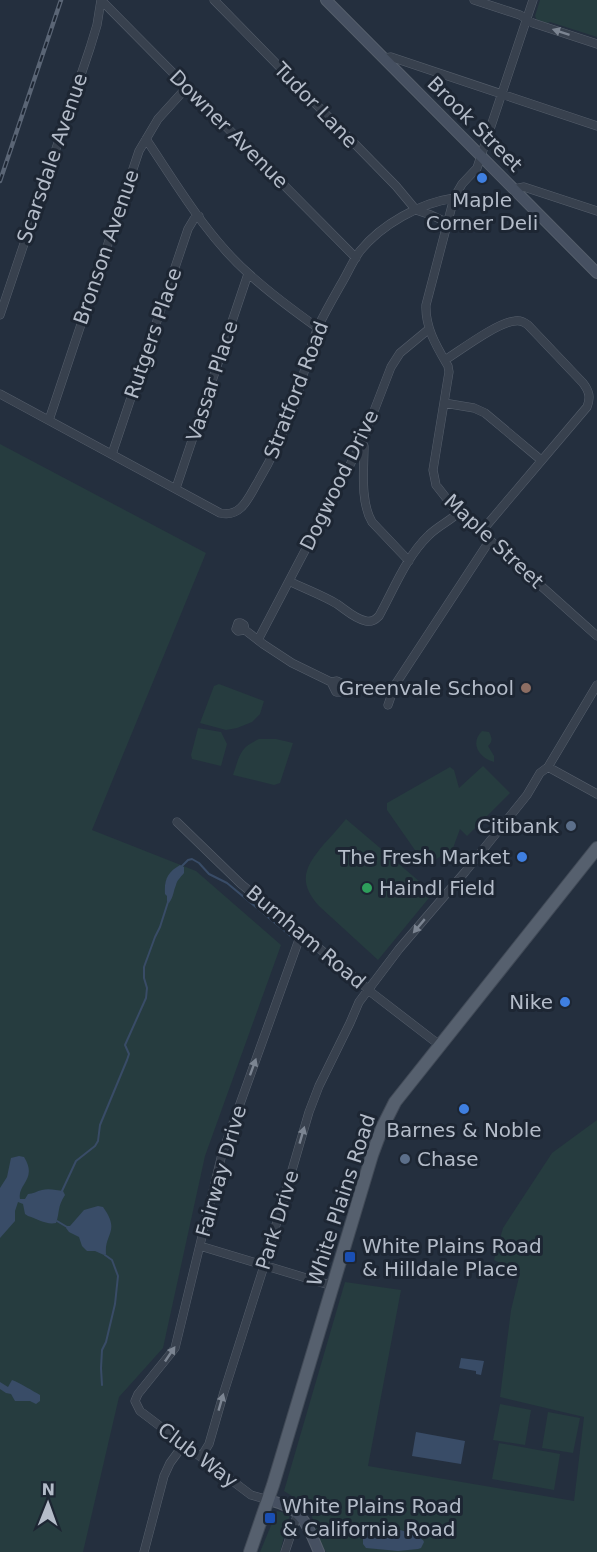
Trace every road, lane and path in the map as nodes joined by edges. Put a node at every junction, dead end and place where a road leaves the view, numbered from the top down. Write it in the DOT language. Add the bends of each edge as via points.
graph roads {
  1 [pos="101,0"];
  2 [pos="214,0"];
  3 [pos="326,0"];
  4 [pos="474,0"];
  5 [pos="533,0"];
  6 [pos="526,19"];
  7 [pos="597,44"];
  8 [pos="384,58"];
  9 [pos="187,87"];
  10 [pos="501,94"];
  11 [pos="597,126"];
  12 [pos="146,139"];
  13 [pos="480,156"];
  14 [pos="514,189"];
  15 [pos="454,198"];
  16 [pos="416,210"];
  17 [pos="597,211"];
  18 [pos="199,216"];
  19 [pos="446,222"];
  20 [pos="356,258"];
  21 [pos="597,273"];
  22 [pos="248,274"];
  23 [pos="0,315"];
  24 [pos="318,328"];
  25 [pos="429,329"];
  26 [pos="445,360"];
  27 [pos="0,394"];
  28 [pos="444,403"];
  29 [pos="49,420"];
  30 [pos="362,442"];
  31 [pos="112,454"];
  32 [pos="541,460"];
  33 [pos="176,488"];
  34 [pos="459,512"];
  35 [pos="481,532"];
  36 [pos="490,540"];
  37 [pos="409,561"];
  38 [pos="289,581"];
  39 [pos="245,630"];
  40 [pos="597,636"];
  41 [pos="258,640"];
  42 [pos="331,682"];
  43 [pos="597,686"];
  44 [pos="388,705"];
  45 [pos="548,767"];
  46 [pos="597,794"];
  47 [pos="177,822"];
  48 [pos="597,848"];
  49 [pos="301,934"];
  50 [pos="368,989"];
  51 [pos="441,1045"];
  52 [pos="200,1246"];
  53 [pos="264,1266"];
  54 [pos="335,1281"];
  55 [pos="135,1401"];
  56 [pos="184,1444"];
  57 [pos="201,1457"];
  58 [pos="268,1500"];
  59 [pos="298,1513"];
  60 [pos="144,1552"];
  61 [pos="250,1552"];
  62 [pos="285,1552"];
  63 [pos="320,1552"];
  1 -- 9 [label="street, Downer Avenue"];
  1 -- 23 [label="street, Scarsdale Avenue" via="90,48"];
  2 -- 16 [label="street, Tudor Lane"];
  3 -- 8 [label="street, Brook Street"];
  4 -- 6 [label="street"];
  5 -- 6 [label="street, Maple Street"];
  7 -- 6 [label="street, one-way"];
  6 -- 10 [label="street, Maple Street"];
  8 -- 10 [label="street" via="391,57"];
  8 -- 13 [label="street, Brook Street"];
  9 -- 12 [label="street, Bronson Avenue"];
  9 -- 20 [label="street, Downer Avenue"];
  10 -- 11 [label="street"];
  10 -- 13 [label="street, Maple Street"];
  12 -- 18 [label="street"];
  12 -- 29 [label="street, Bronson Avenue" via="135,161"];
  13 -- 14 [label="street, Brook Street"];
  13 -- 15 [label="street, Maple Street" via="477,168"];
  14 -- 17 [label="street" via="524,187"];
  14 -- 21 [label="street, Brook Street"];
  15 -- 16 [label="street, Stratford Road"];
  15 -- 19 [label="street, Maple Street"];
  16 -- 19 [label="street"];
  16 -- 20 [label="street, Stratford Road" via="376,234"];
  18 -- 22 [label="street"];
  18 -- 31 [label="street, Rutgers Place" via="188,229"];
  19 -- 25 [label="street, Maple Street" via="426,305"];
  20 -- 24 [label="street, Stratford Road"];
  22 -- 24 [label="street"];
  22 -- 33 [label="street, Vassar Place"];
  24 -- 33 [label="street, Stratford Road" via="281,439 244,504 235,512 220,513"];
  25 -- 26 [label="street, Maple Street"];
  25 -- 30 [label="street, Dogwood Drive" via="395,359"];
  26 -- 28 [label="street, Maple Street" via="449,372"];
  26 -- 32 [label="street" via="496,328 523,322 583,382 590,399 587,407"];
  27 -- 29 [label="street, Stratford Road"];
  28 -- 32 [label="street" via="485,413"];
  28 -- 34 [label="street, Maple Street" via="434,478"];
  29 -- 31 [label="street, Stratford Road"];
  30 -- 37 [label="street" via="368,516"];
  30 -- 38 [label="street, Dogwood Drive"];
  31 -- 33 [label="street, Stratford Road"];
  32 -- 35 [label="street"];
  34 -- 35 [label="street, Maple Street"];
  34 -- 37 [label="street" via="428,536"];
  35 -- 36 [label="street, Maple Street"];
  36 -- 40 [label="street, Maple Street"];
  36 -- 44 [label="street" via="395,685"];
  37 -- 38 [label="street" via="379,616 371,621 355,617"];
  38 -- 41 [label="street, Dogwood Drive"];
  39 -- 41 [label="street"];
  41 -- 42 [label="street"];
  43 -- 45 [label="street, Park Drive"];
  45 -- 46 [label="street"];
  45 -- 50 [label="street, Park Drive, one-way"];
  47 -- 49 [label="street, Burnham Road" via="241,884"];
  48 -- 51 [label="main road, White Plains Road"];
  49 -- 50 [label="street, Burnham Road"];
  52 -- 49 [label="street, Fairway Drive, one-way" via="222,1154"];
  50 -- 51 [label="street, Burnham Road"];
  53 -- 50 [label="street, Park Drive, one-way" via="309,1112"];
  51 -- 54 [label="main road, White Plains Road" via="395,1102 382,1128"];
  52 -- 53 [label="street"];
  55 -- 52 [label="street, Fairway Drive, one-way" via="175,1348"];
  53 -- 54 [label="street" via="326,1284"];
  57 -- 53 [label="street, Park Drive, one-way" via="209,1444"];
  54 -- 58 [label="main road, White Plains Road"];
  55 -- 56 [label="street, Club Way" via="140,1411"];
  56 -- 57 [label="street, Club Way"];
  56 -- 60 [label="street" via="164,1476"];
  57 -- 58 [label="street, Club Way" via="251,1495"];
  58 -- 59 [label="street"];
  58 -- 61 [label="main road, White Plains Road"];
  59 -- 62 [label="street"];
  59 -- 63 [label="street"];
}
